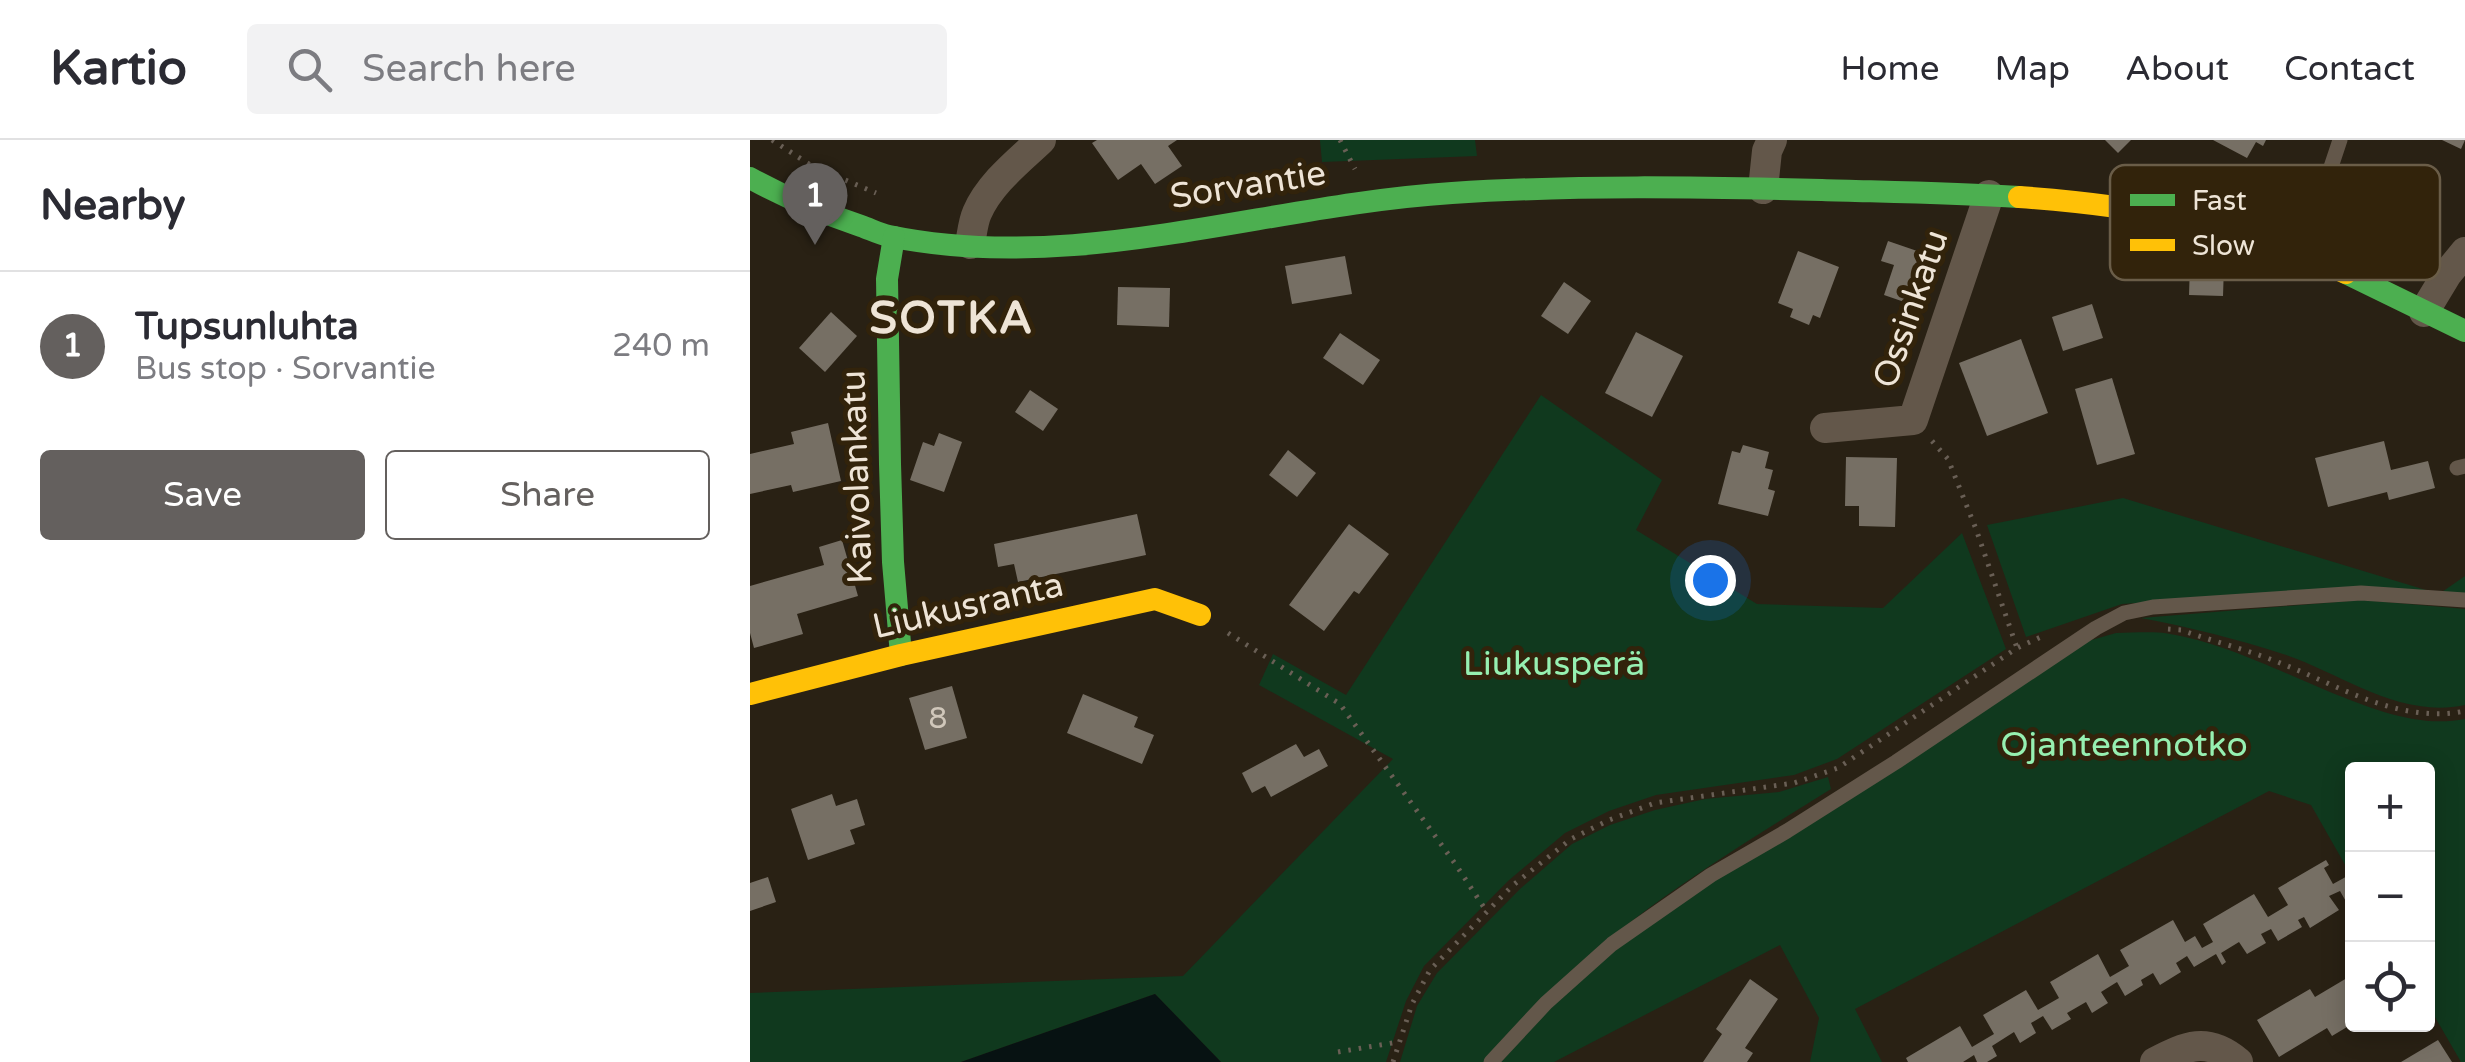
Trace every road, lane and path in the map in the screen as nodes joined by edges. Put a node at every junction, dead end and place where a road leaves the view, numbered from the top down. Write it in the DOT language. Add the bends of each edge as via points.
graph roads {
  1 [pos="1042,140"];
  2 [pos="1340,140"];
  3 [pos="1772,140"];
  4 [pos="2340,140"];
  5 [pos="2332,165"];
  6 [pos="1358,176"];
  7 [pos="750,178"];
  8 [pos="1763,189"];
  9 [pos="1989,195"];
  10 [pos="2110,205"];
  11 [pos="894,237"];
  12 [pos="970,244"];
  13 [pos="2465,252"];
  14 [pos="2359,280"];
  15 [pos="2424,312"];
  16 [pos="2465,331"];
  17 [pos="1913,420"];
  18 [pos="1825,428"];
  19 [pos="2465,600"];
  20 [pos="1200,615"];
  21 [pos="2017,648"];
  22 [pos="901,656"];
  23 [pos="750,694"];
  24 [pos="1486,912"];
  25 [pos="1398,1042"];
  26 [pos="1338,1052"];
  27 [pos="1491,1062"];
  28 [pos="2154,1062"];
  29 [pos="2238,1062"];
  1 -- 12 [label="street" via="987,198"];
  2 -- 6 [label="path"];
  3 -- 8 [label="street"];
  4 -- 5 [label="lane"];
  7 -- 11 [label="main road, Sorvantie" via="827,216"];
  8 -- 9 [label="main road, Sorvantie"];
  8 -- 12 [label="main road, Sorvantie" via="1453,192 1132,239"];
  9 -- 10 [label="main road, Sorvantie"];
  9 -- 17 [label="street, Ossinkatu"];
  11 -- 12 [label="main road, Sorvantie"];
  11 -- 22 [label="main road, Kaivolankatu" via="887,279 892,562"];
  13 -- 15 [label="street"];
  14 -- 15 [label="main road, Sorvantie"];
  15 -- 16 [label="main road, Sorvantie"];
  17 -- 18 [label="street, Ossinkatu"];
  17 -- 21 [label="path" via="1948,459"];
  19 -- 27 [label="lane" via="2361,593 2124,613 1626,934"];
  20 -- 22 [label="main road, Liukusranta" via="1155,599"];
  20 -- 24 [label="path" via="1340,704"];
  22 -- 23 [label="main road, Liukusranta"];
  25 -- 26 [label="path"];
  28 -- 29 [label="street" via="2196,1045"];
}
